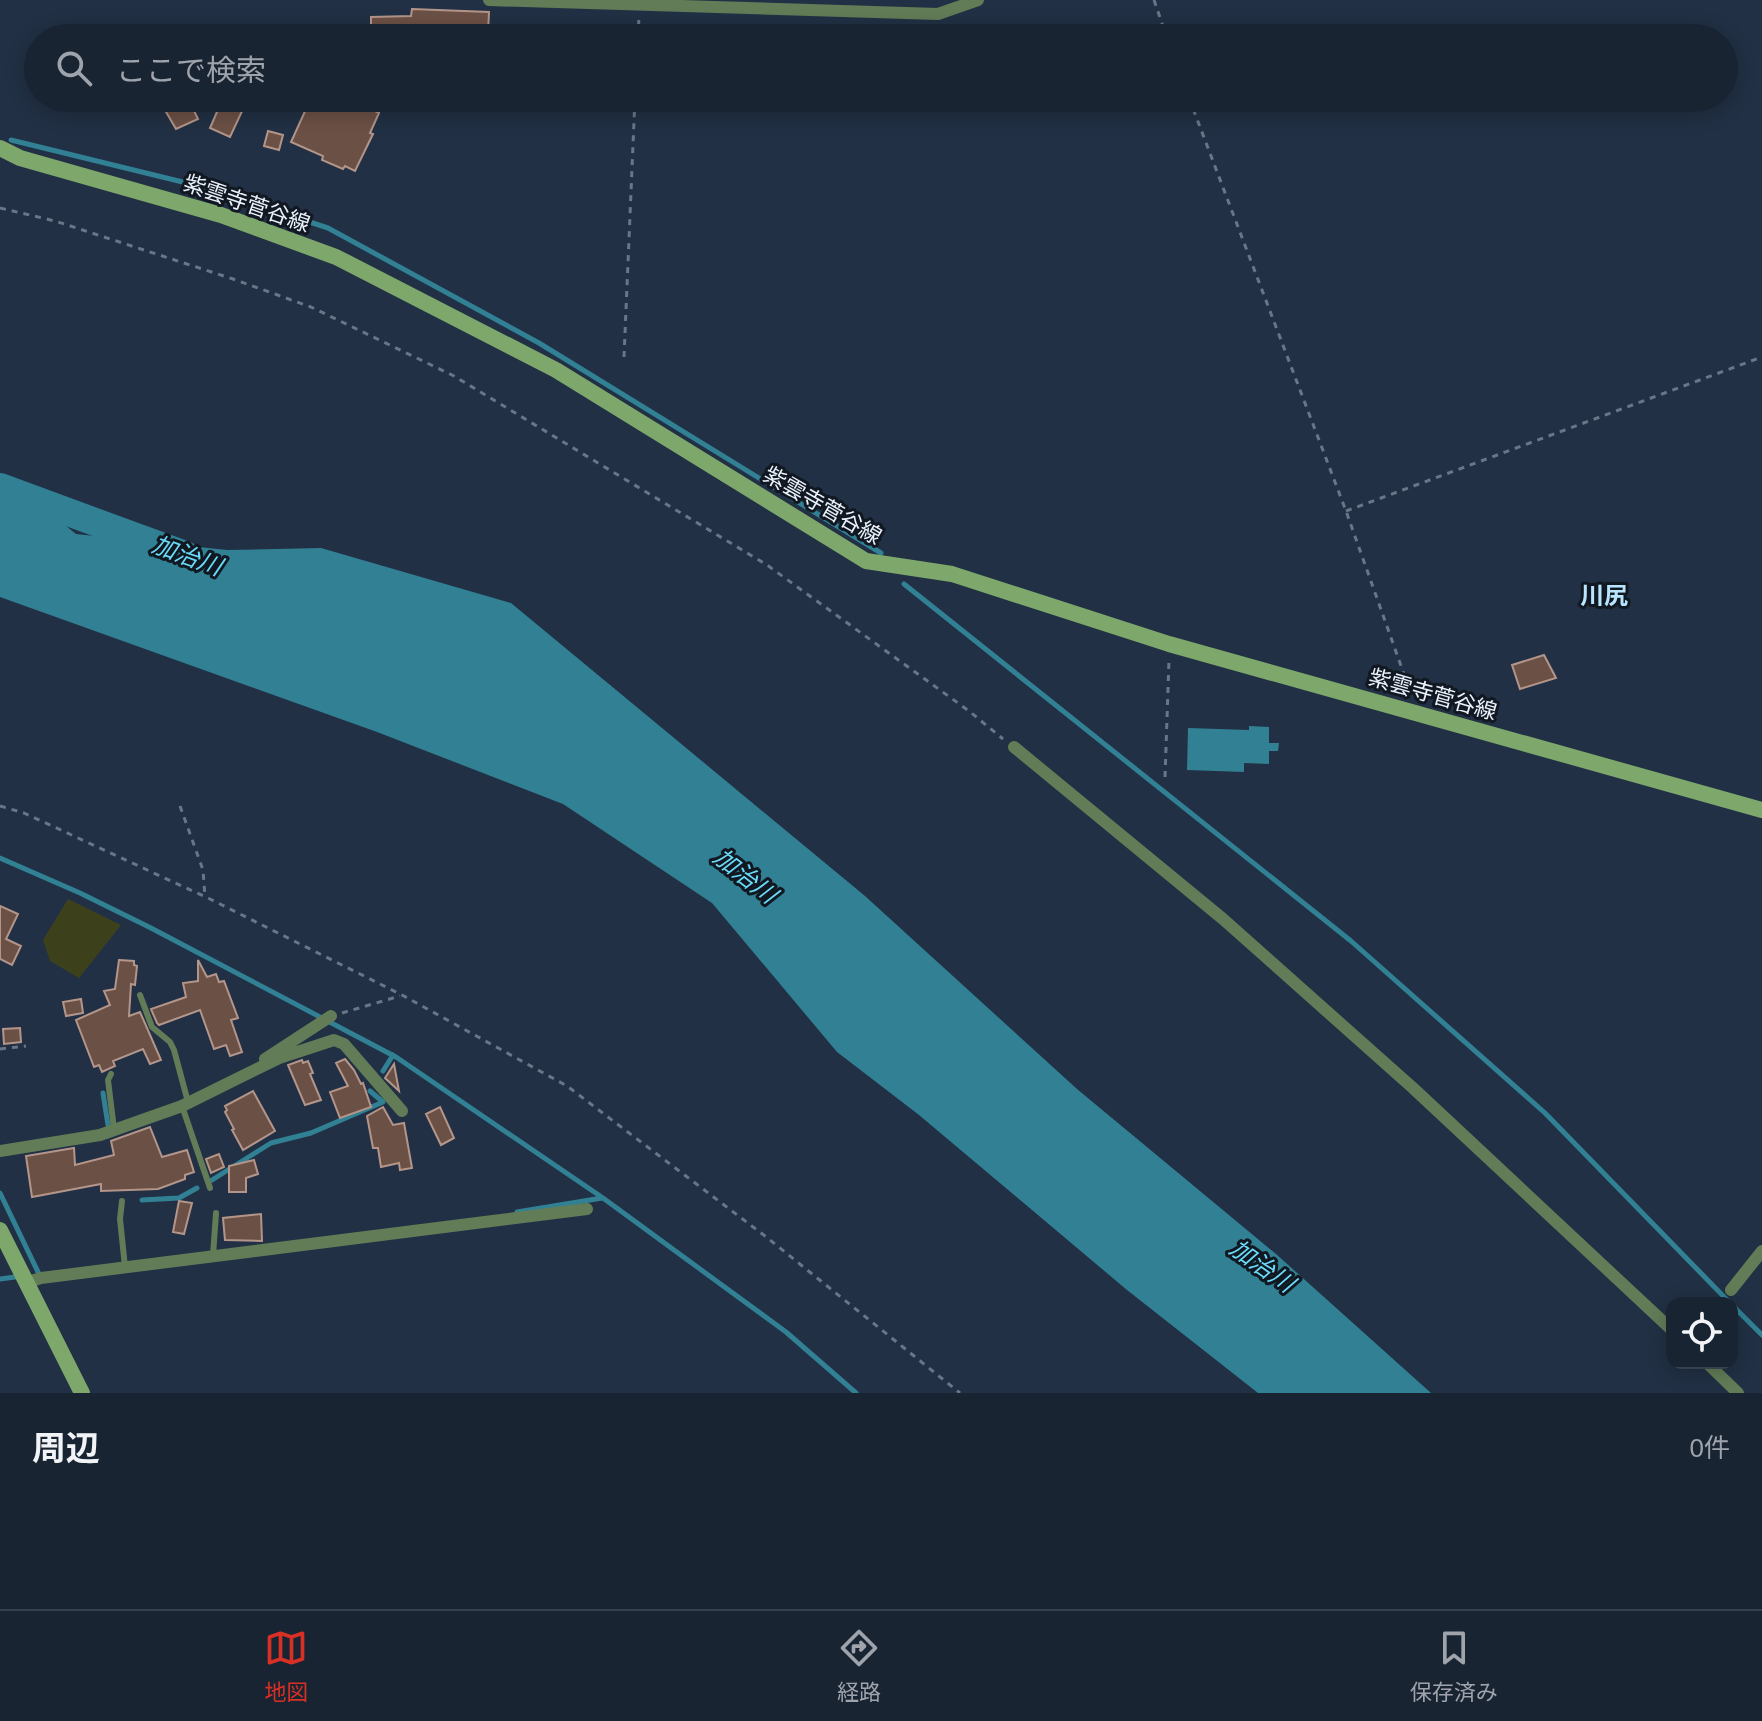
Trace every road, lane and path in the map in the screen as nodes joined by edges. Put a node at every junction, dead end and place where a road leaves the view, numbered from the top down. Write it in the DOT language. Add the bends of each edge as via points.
graph roads {
  1 [pos="489,0"];
  2 [pos="978,0"];
  3 [pos="1154,0"];
  4 [pos="1162,24"];
  5 [pos="634,112"];
  6 [pos="1194,112"];
  7 [pos="0,148"];
  8 [pos="0,208"];
  9 [pos="624,357"];
  10 [pos="1762,357"];
  11 [pos="1346,511"];
  12 [pos="1169,644"];
  13 [pos="1417,713"];
  14 [pos="1014,747"];
  15 [pos="1165,777"];
  16 [pos="0,806"];
  17 [pos="180,806"];
  18 [pos="1762,810"];
  19 [pos="205,897"];
  20 [pos="140,995"];
  21 [pos="402,995"];
  22 [pos="326,1020"];
  23 [pos="26,1046"];
  24 [pos="0,1049"];
  25 [pos="258,1067"];
  26 [pos="111,1074"];
  27 [pos="185,1104"];
  28 [pos="402,1111"];
  29 [pos="114,1130"];
  30 [pos="0,1151"];
  31 [pos="210,1188"];
  32 [pos="122,1201"];
  33 [pos="587,1209"];
  34 [pos="216,1213"];
  35 [pos="0,1230"];
  36 [pos="1762,1251"];
  37 [pos="213,1255"];
  38 [pos="125,1267"];
  39 [pos="25,1283"];
  40 [pos="1731,1290"];
  41 [pos="1666,1324"];
  42 [pos="1713,1369"];
  43 [pos="82,1393"];
  44 [pos="960,1393"];
  45 [pos="1738,1393"];
  1 -- 2 [label="street" via="938,14"];
  3 -- 4 [label="path"];
  5 -- 9 [label="path"];
  6 -- 11 [label="path"];
  7 -- 12 [label="main road, 紫雲寺菅谷線" via="221,215 336,257 556,370 866,561 952,574"];
  8 -- 14 [label="path" via="55,221 298,302 454,376 767,565"];
  10 -- 11 [label="path"];
  11 -- 13 [label="path"];
  12 -- 13 [label="main road, 紫雲寺菅谷線"];
  12 -- 15 [label="path"];
  13 -- 18 [label="main road, 紫雲寺菅谷線"];
  14 -- 41 [label="street" via="1223,919"];
  16 -- 19 [label="path"];
  17 -- 19 [label="path" via="203,870"];
  19 -- 21 [label="path"];
  20 -- 27 [label="lane" via="152,1027 174,1050"];
  21 -- 22 [label="path"];
  21 -- 44 [label="path" via="567,1086"];
  22 -- 25 [label="street"];
  23 -- 24 [label="path"];
  25 -- 27 [label="street"];
  25 -- 28 [label="street" via="334,1040 344,1044"];
  26 -- 29 [label="lane"];
  27 -- 29 [label="street"];
  27 -- 31 [label="lane"];
  29 -- 30 [label="street"];
  32 -- 38 [label="lane"];
  33 -- 37 [label="street"];
  34 -- 37 [label="lane"];
  35 -- 39 [label="main road"];
  36 -- 40 [label="street"];
  37 -- 38 [label="street"];
  38 -- 39 [label="street"];
  39 -- 43 [label="main road"];
  42 -- 45 [label="street"];
}
